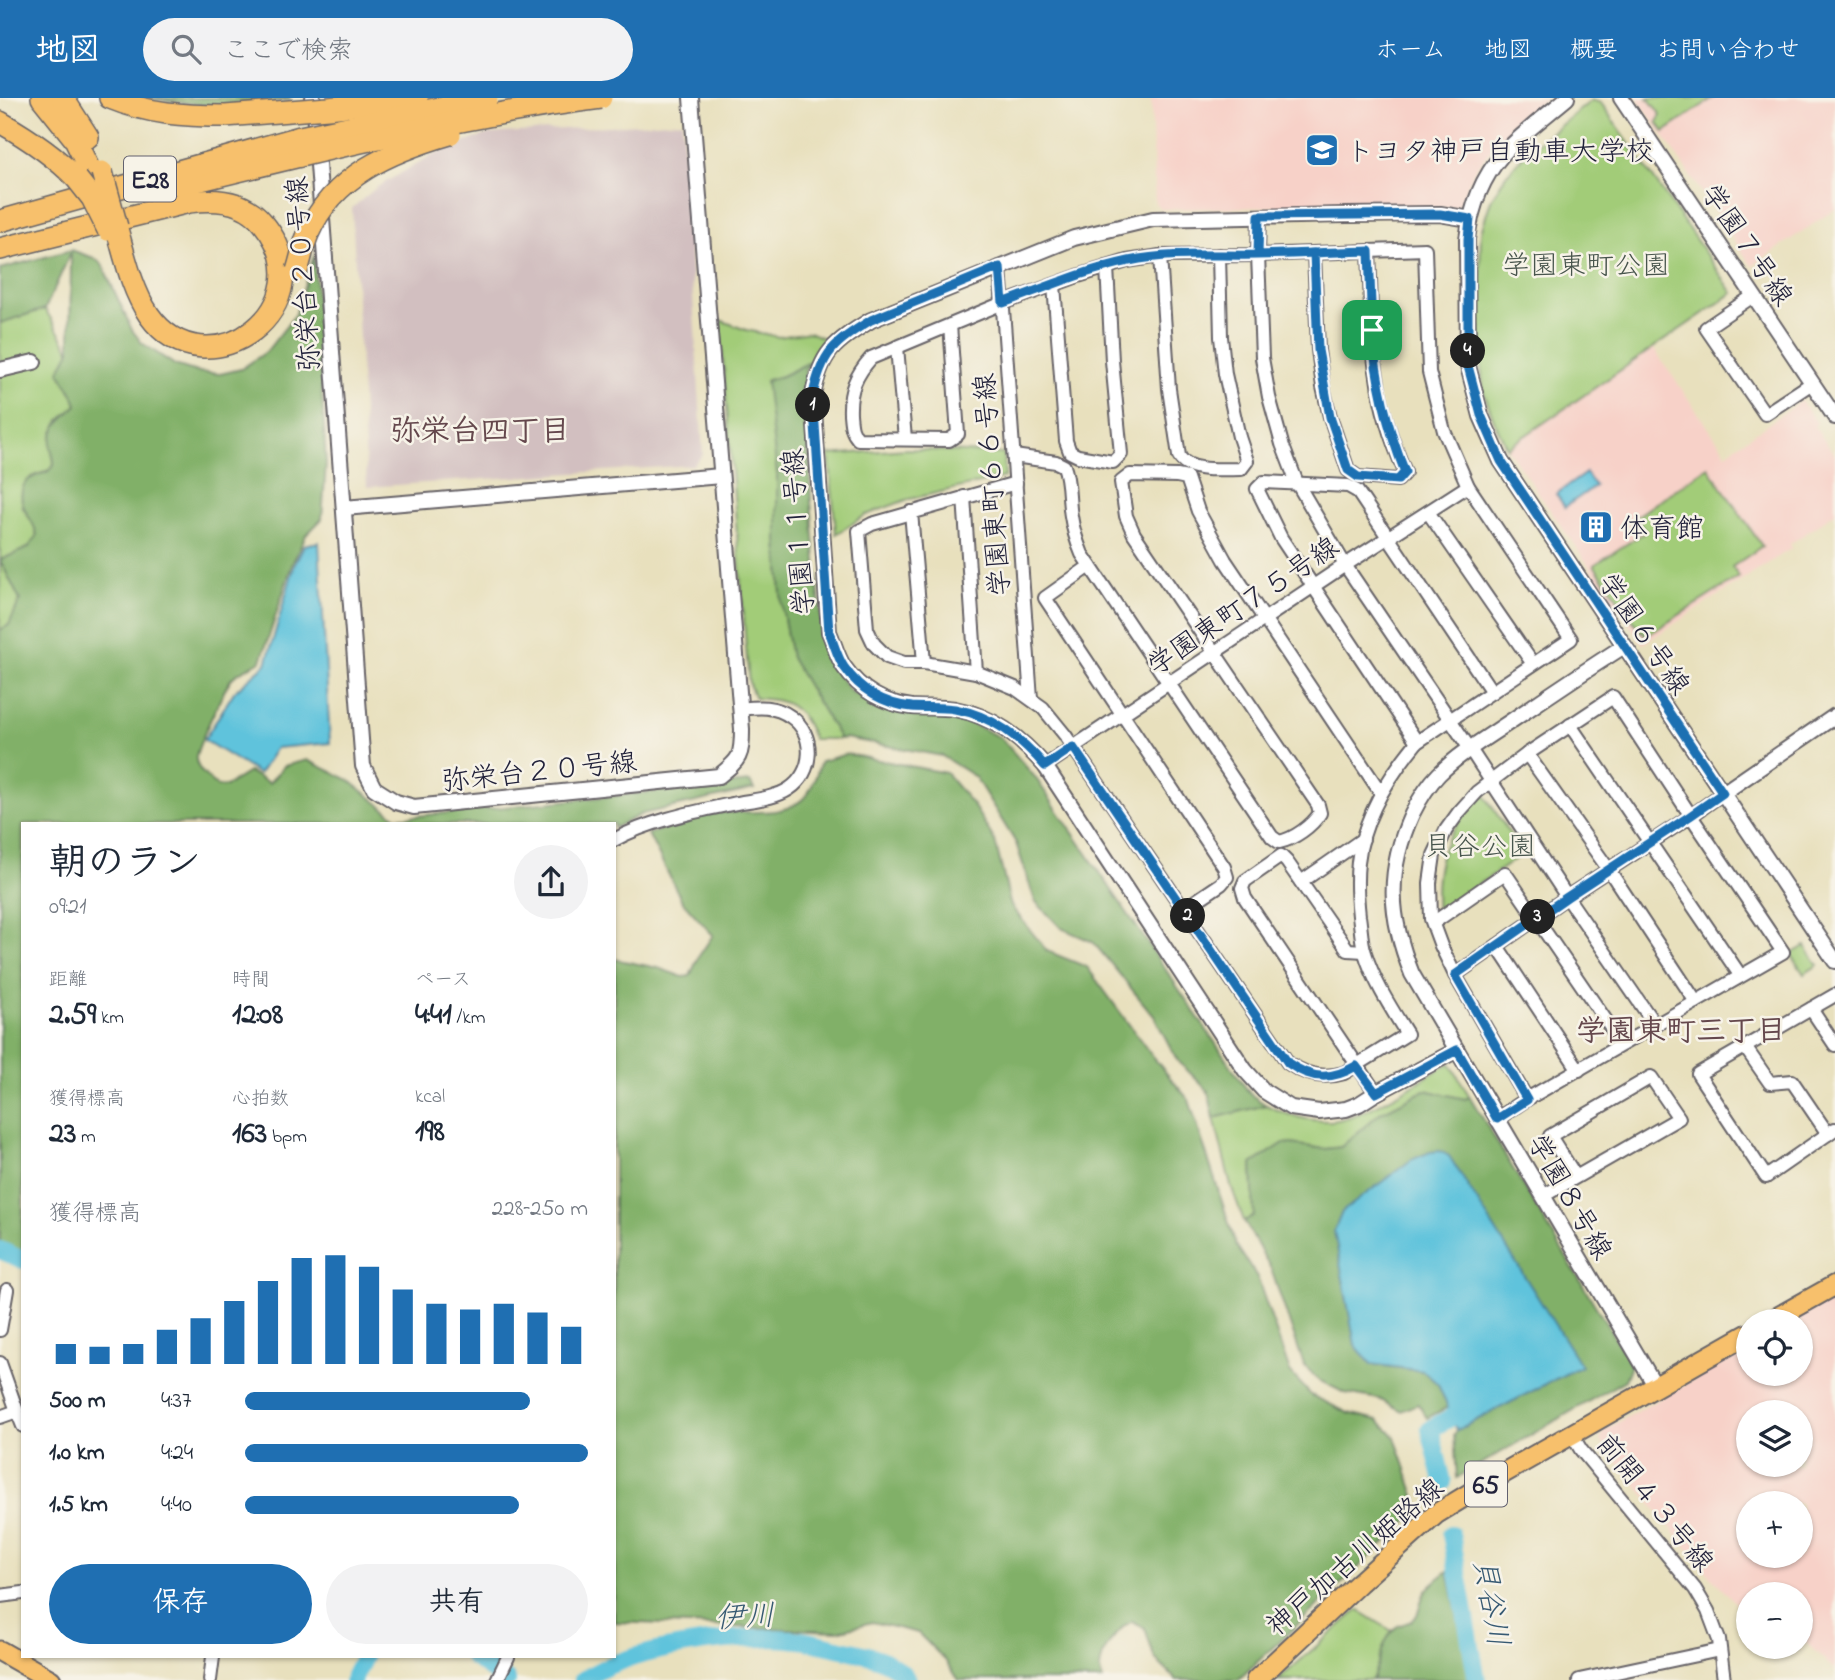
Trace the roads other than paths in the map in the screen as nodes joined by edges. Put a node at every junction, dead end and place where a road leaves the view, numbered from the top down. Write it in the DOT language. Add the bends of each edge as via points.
graph roads {
  1 [pos="42,98"];
  2 [pos="63,98"];
  3 [pos="110,98"];
  4 [pos="313,98"];
  5 [pos="416,98"];
  6 [pos="487,98"];
  7 [pos="601,98"];
  8 [pos="691,98"];
  9 [pos="1567,98"];
  10 [pos="1621,98"];
  11 [pos="510,111"];
  12 [pos="2,123"];
  13 [pos="300,146"];
  14 [pos="90,175"];
  15 [pos="1259,216"];
  16 [pos="1470,219"];
  17 [pos="0,220"];
  18 [pos="113,230"];
  19 [pos="0,236"];
  20 [pos="0,249"];
  21 [pos="1369,251"];
  22 [pos="1314,253"];
  23 [pos="1219,255"];
  24 [pos="1258,255"];
  25 [pos="1160,256"];
  26 [pos="1000,267"];
  27 [pos="1107,267"];
  28 [pos="1054,285"];
  29 [pos="1753,296"];
  30 [pos="1003,303"];
  31 [pos="950,325"];
  32 [pos="897,347"];
  33 [pos="34,362"];
  34 [pos="0,370"];
  35 [pos="1812,383"];
  36 [pos="1835,417"];
  37 [pos="905,439"];
  38 [pos="1014,456"];
  39 [pos="721,476"];
  40 [pos="1016,483"];
  41 [pos="1297,483"];
  42 [pos="1468,486"];
  43 [pos="964,497"];
  44 [pos="344,508"];
  45 [pos="911,512"];
  46 [pos="1428,512"];
  47 [pos="1387,538"];
  48 [pos="1345,565"];
  49 [pos="1090,566"];
  50 [pos="1313,587"];
  51 [pos="1264,620"];
  52 [pos="1624,646"];
  53 [pos="1214,653"];
  54 [pos="924,663"];
  55 [pos="1533,664"];
  56 [pos="976,672"];
  57 [pos="1168,684"];
  58 [pos="1492,692"];
  59 [pos="1031,699"];
  60 [pos="740,709"];
  61 [pos="1122,714"];
  62 [pos="1835,716"];
  63 [pos="1447,722"];
  64 [pos="1570,725"];
  65 [pos="1417,742"];
  66 [pos="1073,747"];
  67 [pos="1470,749"];
  68 [pos="1527,754"];
  69 [pos="1045,766"];
  70 [pos="1490,780"];
  71 [pos="1381,793"];
  72 [pos="1723,793"];
  73 [pos="1690,816"];
  74 [pos="616,839"];
  75 [pos="1363,839"];
  76 [pos="1650,843"];
  77 [pos="1609,870"];
  78 [pos="1301,882"];
  79 [pos="1567,897"];
  80 [pos="1184,909"];
  81 [pos="1537,918"];
  82 [pos="1433,923"];
  83 [pos="1497,947"];
  84 [pos="1364,951"];
  85 [pos="1835,961"];
  86 [pos="1455,975"];
  87 [pos="1740,975"];
  88 [pos="1835,995"];
  89 [pos="1696,1002"];
  90 [pos="1811,1009"];
  91 [pos="1655,1025"];
  92 [pos="1622,1044"];
  93 [pos="1835,1045"];
  94 [pos="1745,1047"];
  95 [pos="1457,1050"];
  96 [pos="1356,1066"];
  97 [pos="1578,1070"];
  98 [pos="1376,1093"];
  99 [pos="1527,1100"];
  100 [pos="1497,1119"];
  101 [pos="1832,1132"];
  102 [pos="1576,1177"];
  103 [pos="1543,1196"];
  104 [pos="1835,1285"];
  105 [pos="7,1290"];
  106 [pos="1792,1309"];
  107 [pos="0,1330"];
  108 [pos="1736,1341"];
  109 [pos="0,1363"];
  110 [pos="1656,1387"];
  111 [pos="17,1411"];
  112 [pos="0,1417"];
  113 [pos="21,1421"];
  114 [pos="1572,1435"];
  115 [pos="21,1593"];
  116 [pos="0,1596"];
  117 [pos="1720,1650"];
  118 [pos="0,1651"];
  119 [pos="213,1658"];
  120 [pos="508,1658"];
  121 [pos="27,1661"];
  122 [pos="51,1680"];
  123 [pos="210,1680"];
  124 [pos="497,1680"];
  125 [pos="1256,1680"];
  126 [pos="1579,1680"];
  127 [pos="1724,1680"];
  1 -- 14 [label="highway" via="74,138"];
  2 -- 14 [label="highway" via="86,134"];
  3 -- 5 [label="highway, bridge" via="185,116"];
  4 -- 44 [label="street, 弥栄台２０号線"];
  6 -- 13 [label="highway, E28, bridge"];
  7 -- 11 [label="highway, E28, bridge"];
  8 -- 39 [label="street, 弥栄台２０号線"];
  9 -- 16 [label="street, 学園６号線" via="1502,155 1485,181"];
  10 -- 29 [label="street, 学園７号線"];
  11 -- 13 [label="highway, E28, bridge" via="366,140"];
  11 -- 18 [label="highway, bridge" via="480,126 409,148 362,170 341,186 307,235 284,307 269,331 226,354 209,357 179,351 146,327 122,279"];
  12 -- 14 [label="highway"];
  13 -- 17 [label="highway, E28"];
  13 -- 19 [label="highway, E28"];
  14 -- 18 [label="highway, bridge"];
  15 -- 16 [label="street, 学園１１号線" via="1440,214"];
  15 -- 24 [label="street"];
  15 -- 26 [label="street, 学園１１号線" via="1153,219 1074,238"];
  16 -- 52 [label="street, 学園６号線" via="1468,366 1481,415 1501,461"];
  18 -- 20 [label="highway" via="141,302 157,325 181,341 211,346 235,342 262,324 279,295 283,269 278,243 259,218 228,201 190,202"];
  21 -- 22 [label="street"];
  21 -- 22 [label="street" via="1376,369 1405,472 1398,480 1358,477 1348,470 1330,417 1318,350"];
  21 -- 42 [label="street" via="1425,249 1429,372 1444,431"];
  22 -- 24 [label="street"];
  23 -- 24 [label="street"];
  23 -- 25 [label="street"];
  23 -- 25 [label="street" via="1220,337 1232,410 1247,461 1241,469 1191,467 1179,456"];
  24 -- 41 [label="street" via="1262,358 1279,433"];
  25 -- 27 [label="street"];
  26 -- 30 [label="street, 学園東町６６号線"];
  26 -- 69 [label="street, 学園１１号線" via="871,320 831,349 817,373 813,395 829,632 843,665 858,684 881,700 909,707 955,709 984,718 1006,729"];
  27 -- 28 [label="street"];
  27 -- 28 [label="street" via="1121,454 1113,462 1070,452 1066,441"];
  28 -- 30 [label="street"];
  29 -- 35 [label="street, 学園７号線"];
  29 -- 35 [label="street" via="1706,328 1765,414"];
  30 -- 31 [label="street"];
  30 -- 38 [label="street, 学園東町６６号線"];
  31 -- 32 [label="street"];
  31 -- 37 [label="street" via="958,434 949,440"];
  32 -- 37 [label="street"];
  32 -- 37 [label="street" via="871,358 853,383 849,399 852,432 858,439"];
  33 -- 34 [label="street"];
  35 -- 36 [label="street, 学園７号線"];
  38 -- 40 [label="street, 学園東町６６号線"];
  38 -- 49 [label="street" via="1064,466 1075,537"];
  39 -- 44 [label="street"];
  39 -- 60 [label="street, 弥栄台２０号線"];
  40 -- 43 [label="street"];
  40 -- 59 [label="street, 学園東町６６号線"];
  41 -- 47 [label="street" via="1348,486 1357,491"];
  41 -- 48 [label="street"];
  41 -- 50 [label="street" via="1264,482 1257,489"];
  42 -- 46 [label="street, 学園東町７５号線"];
  42 -- 55 [label="street" via="1571,639"];
  43 -- 45 [label="street"];
  43 -- 56 [label="street"];
  44 -- 60 [label="street, 弥栄台２０号線" via="363,766 374,788 396,802 414,807 719,776 737,761 742,747"];
  45 -- 54 [label="street"];
  45 -- 54 [label="street" via="859,531 867,629 887,657"];
  46 -- 47 [label="street, 学園東町７５号線"];
  46 -- 55 [label="street"];
  47 -- 48 [label="street, 学園東町７５号線"];
  47 -- 58 [label="street"];
  48 -- 50 [label="street, 学園東町７５号線"];
  48 -- 63 [label="street"];
  49 -- 57 [label="street"];
  49 -- 61 [label="street" via="1045,598"];
  50 -- 51 [label="street, 学園東町７５号線"];
  50 -- 65 [label="street"];
  51 -- 53 [label="street, 学園東町７５号線"];
  51 -- 53 [label="street" via="1198,511 1187,478 1130,475 1121,482 1134,534"];
  51 -- 71 [label="street"];
  52 -- 67 [label="street, 学園８号線"];
  52 -- 72 [label="street, 学園６号線"];
  53 -- 57 [label="street, 学園東町７５号線"];
  53 -- 57 [label="street" via="1318,805 1316,820 1288,840 1279,842 1272,837"];
  54 -- 56 [label="street"];
  55 -- 58 [label="street"];
  56 -- 59 [label="street"];
  57 -- 61 [label="street, 学園東町７５号線"];
  58 -- 63 [label="street"];
  59 -- 66 [label="street"];
  60 -- 74 [label="street" via="767,707 796,720 810,748 801,780 780,794 694,813"];
  61 -- 66 [label="street, 学園東町７５号線"];
  61 -- 80 [label="street" via="1224,867 1227,877 1221,884"];
  62 -- 72 [label="street"];
  63 -- 65 [label="street"];
  63 -- 67 [label="street"];
  64 -- 68 [label="street"];
  64 -- 73 [label="street" via="1613,696"];
  64 -- 76 [label="street"];
  65 -- 71 [label="street"];
  66 -- 69 [label="street, 学園東町７５号線"];
  66 -- 80 [label="street"];
  67 -- 70 [label="street"];
  67 -- 95 [label="street, 学園８号線" via="1438,775 1419,801 1402,836 1394,871 1393,902 1401,946 1412,975"];
  68 -- 70 [label="street"];
  68 -- 77 [label="street"];
  69 -- 98 [label="street, 学園１１号線" via="1245,1070 1264,1091 1291,1108 1320,1112 1346,1109"];
  70 -- 79 [label="street"];
  70 -- 82 [label="street" via="1459,812 1434,855 1430,883"];
  71 -- 75 [label="street"];
  72 -- 73 [label="street"];
  72 -- 85 [label="street, 学園６号線"];
  73 -- 76 [label="street"];
  73 -- 87 [label="street" via="1783,951"];
  75 -- 78 [label="street"];
  75 -- 84 [label="street" via="1357,883"];
  76 -- 77 [label="street"];
  76 -- 87 [label="street"];
  77 -- 79 [label="street"];
  77 -- 89 [label="street"];
  78 -- 84 [label="street" via="1348,950"];
  78 -- 96 [label="street" via="1281,856 1245,881 1242,888"];
  79 -- 81 [label="street"];
  79 -- 91 [label="street"];
  80 -- 96 [label="street" via="1288,1063 1320,1076 1334,1076"];
  81 -- 82 [label="street" via="1505,873"];
  81 -- 83 [label="street"];
  81 -- 92 [label="street"];
  82 -- 86 [label="street"];
  83 -- 86 [label="street"];
  83 -- 97 [label="street"];
  84 -- 96 [label="street" via="1407,1034"];
  86 -- 99 [label="street"];
  87 -- 89 [label="street"];
  88 -- 90 [label="street"];
  89 -- 91 [label="street"];
  90 -- 93 [label="street"];
  90 -- 94 [label="street"];
  91 -- 92 [label="street"];
  92 -- 97 [label="street"];
  94 -- 101 [label="street" via="1769,1083 1792,1081"];
  94 -- 101 [label="street" via="1698,1074 1766,1177"];
  95 -- 98 [label="street, 学園１１号線"];
  95 -- 100 [label="street, 学園８号線"];
  96 -- 98 [label="street"];
  97 -- 99 [label="street"];
  99 -- 100 [label="street"];
  100 -- 103 [label="street, 学園８号線"];
  102 -- 102 [label="street" via="1679,1118 1651,1077 1550,1136"];
  102 -- 103 [label="street"];
  103 -- 110 [label="street, 学園８号線"];
  104 -- 106 [label="main road"];
  105 -- 107 [label="street"];
  108 -- 110 [label="main road, 神戸加古川姫路線 / 65"];
  109 -- 111 [label="street"];
  110 -- 114 [label="main road, 神戸加古川姫路線 / 65"];
  111 -- 112 [label="street"];
  111 -- 113 [label="street"];
  114 -- 117 [label="street, 前開４３号線" via="1695,1590 1708,1611"];
  114 -- 125 [label="main road, 神戸加古川姫路線 / 65" via="1436,1514"];
  115 -- 116 [label="street"];
  117 -- 126 [label="street"];
  117 -- 127 [label="street, 前開４３号線"];
  118 -- 121 [label="main road"];
  119 -- 123 [label="street"];
  120 -- 124 [label="street"];
  121 -- 122 [label="main road"];
}
